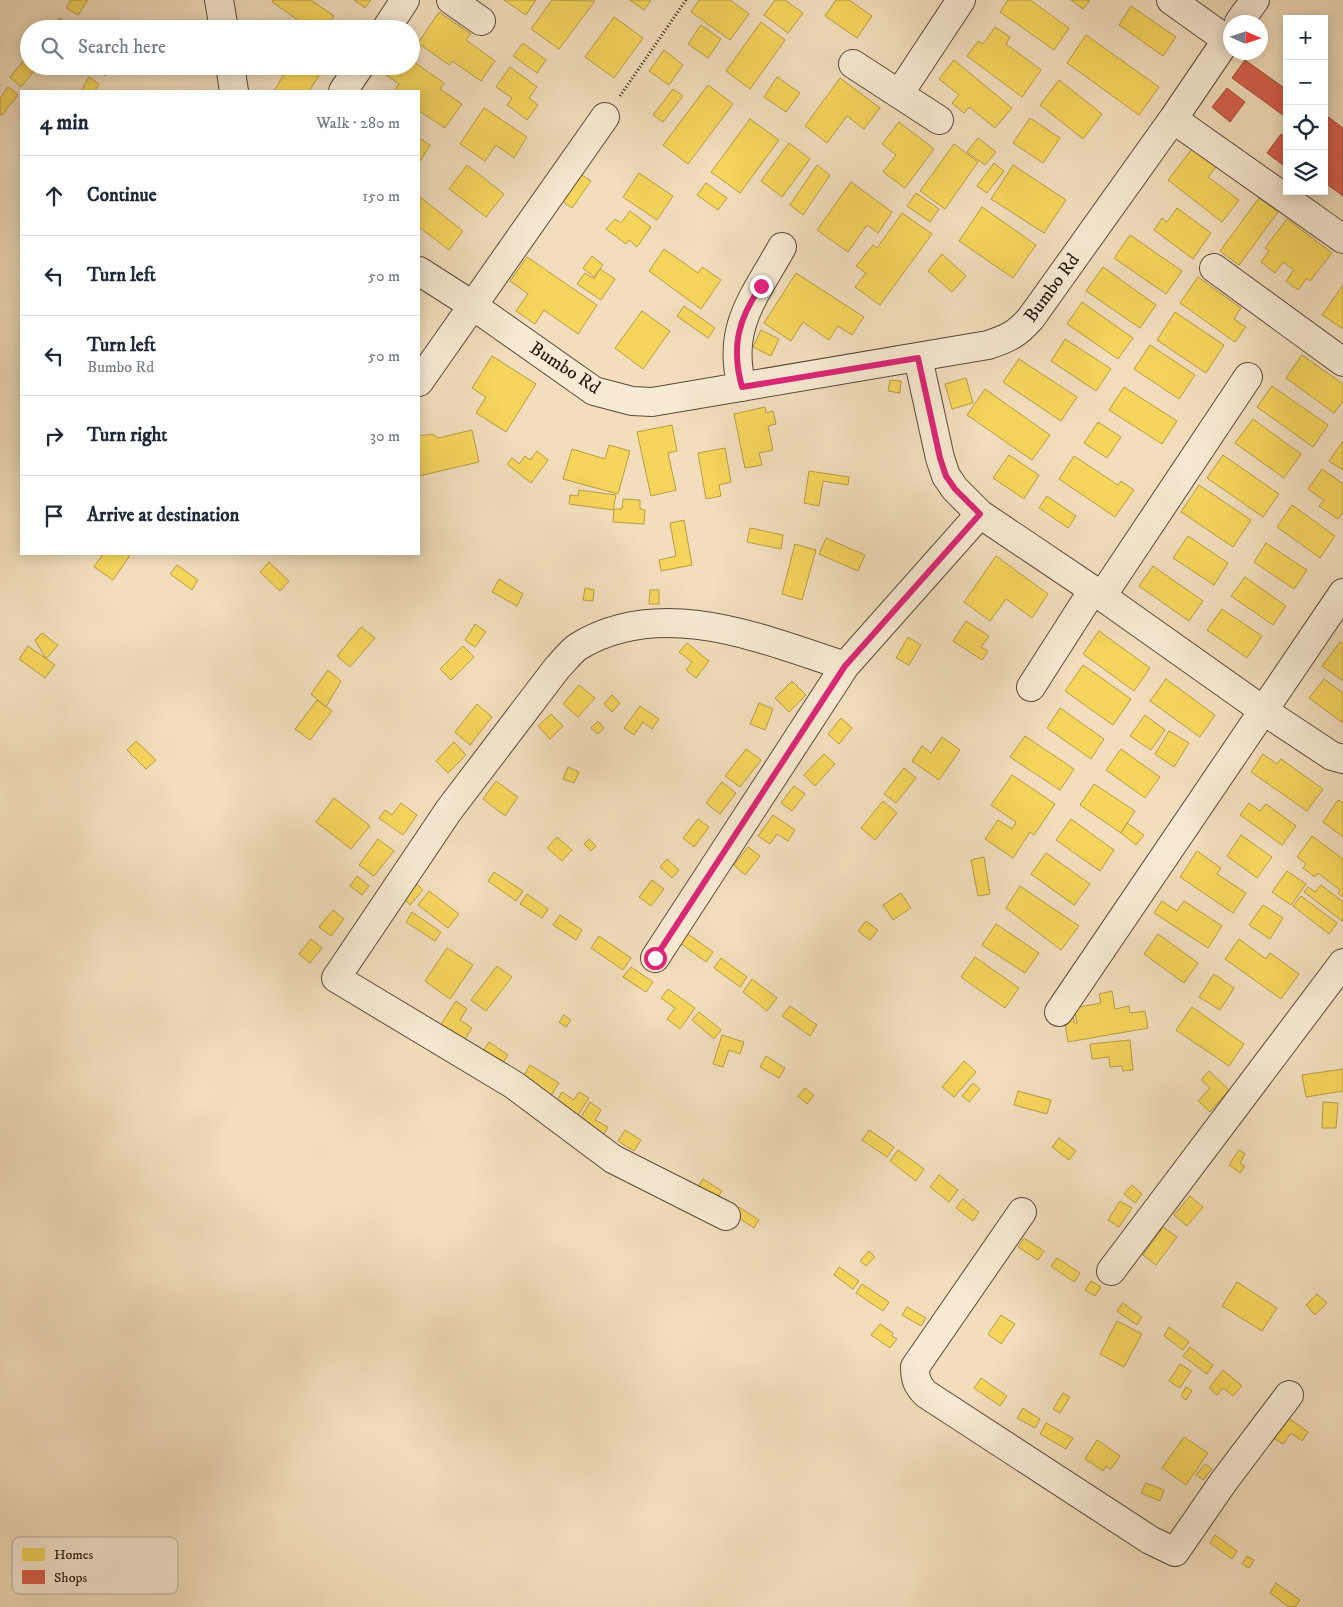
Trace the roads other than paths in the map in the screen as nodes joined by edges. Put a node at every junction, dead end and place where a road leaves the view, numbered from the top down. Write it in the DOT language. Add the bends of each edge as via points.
graph roads {
  1 [pos="219,0"];
  2 [pos="405,0"];
  3 [pos="451,0"];
  4 [pos="961,0"];
  5 [pos="1172,0"];
  6 [pos="1255,0"];
  7 [pos="1244,15"];
  8 [pos="222,20"];
  9 [pos="392,20"];
  10 [pos="481,22"];
  11 [pos="1223,27"];
  12 [pos="1223,45"];
  13 [pos="853,64"];
  14 [pos="231,75"];
  15 [pos="354,75"];
  16 [pos="234,90"];
  17 [pos="344,90"];
  18 [pos="899,94"];
  19 [pos="605,117"];
  20 [pos="1173,119"];
  21 [pos="940,120"];
  22 [pos="1343,239"];
  23 [pos="782,247"];
  24 [pos="1214,268"];
  25 [pos="420,272"];
  26 [pos="472,305"];
  27 [pos="918,358"];
  28 [pos="1343,362"];
  29 [pos="1248,377"];
  30 [pos="420,381"];
  31 [pos="742,387"];
  32 [pos="980,514"];
  33 [pos="1098,593"];
  34 [pos="1343,593"];
  35 [pos="845,666"];
  36 [pos="1031,688"];
  37 [pos="1264,711"];
  38 [pos="1343,759"];
  39 [pos="655,958"];
  40 [pos="1343,963"];
  41 [pos="1059,1012"];
  42 [pos="1022,1212"];
  43 [pos="726,1216"];
  44 [pos="1111,1271"];
  45 [pos="1289,1395"];
  1 -- 8 [label="street"];
  2 -- 9 [label="street"];
  3 -- 10 [label="street"];
  4 -- 18 [label="street"];
  5 -- 11 [label="street"];
  6 -- 7 [label="street, Bumbo Rd"];
  12 -- 20 [label="street, Bumbo Rd"];
  13 -- 18 [label="street"];
  14 -- 16 [label="street"];
  15 -- 17 [label="street"];
  18 -- 21 [label="street"];
  19 -- 26 [label="street"];
  20 -- 22 [label="street"];
  20 -- 27 [label="street, Bumbo Rd" via="1020,331 988,345"];
  23 -- 31 [label="street" via="741,322 736,347"];
  24 -- 28 [label="street"];
  25 -- 26 [label="street, Bumbo Rd"];
  26 -- 30 [label="street"];
  26 -- 31 [label="street, Bumbo Rd" via="594,390 614,397 652,402"];
  27 -- 31 [label="street, Bumbo Rd"];
  27 -- 32 [label="street" via="946,476"];
  29 -- 33 [label="street"];
  32 -- 33 [label="street"];
  32 -- 35 [label="street"];
  33 -- 36 [label="street"];
  33 -- 37 [label="street"];
  34 -- 37 [label="street"];
  35 -- 39 [label="street"];
  35 -- 43 [label="street" via="753,636 675,623 631,627 607,633 577,647 448,810 336,978 514,1085 613,1159"];
  37 -- 38 [label="street" via="1332,756"];
  37 -- 41 [label="street"];
  40 -- 44 [label="street"];
  42 -- 45 [label="street" via="915,1367 918,1387 926,1394 1150,1540 1175,1552"];
}
